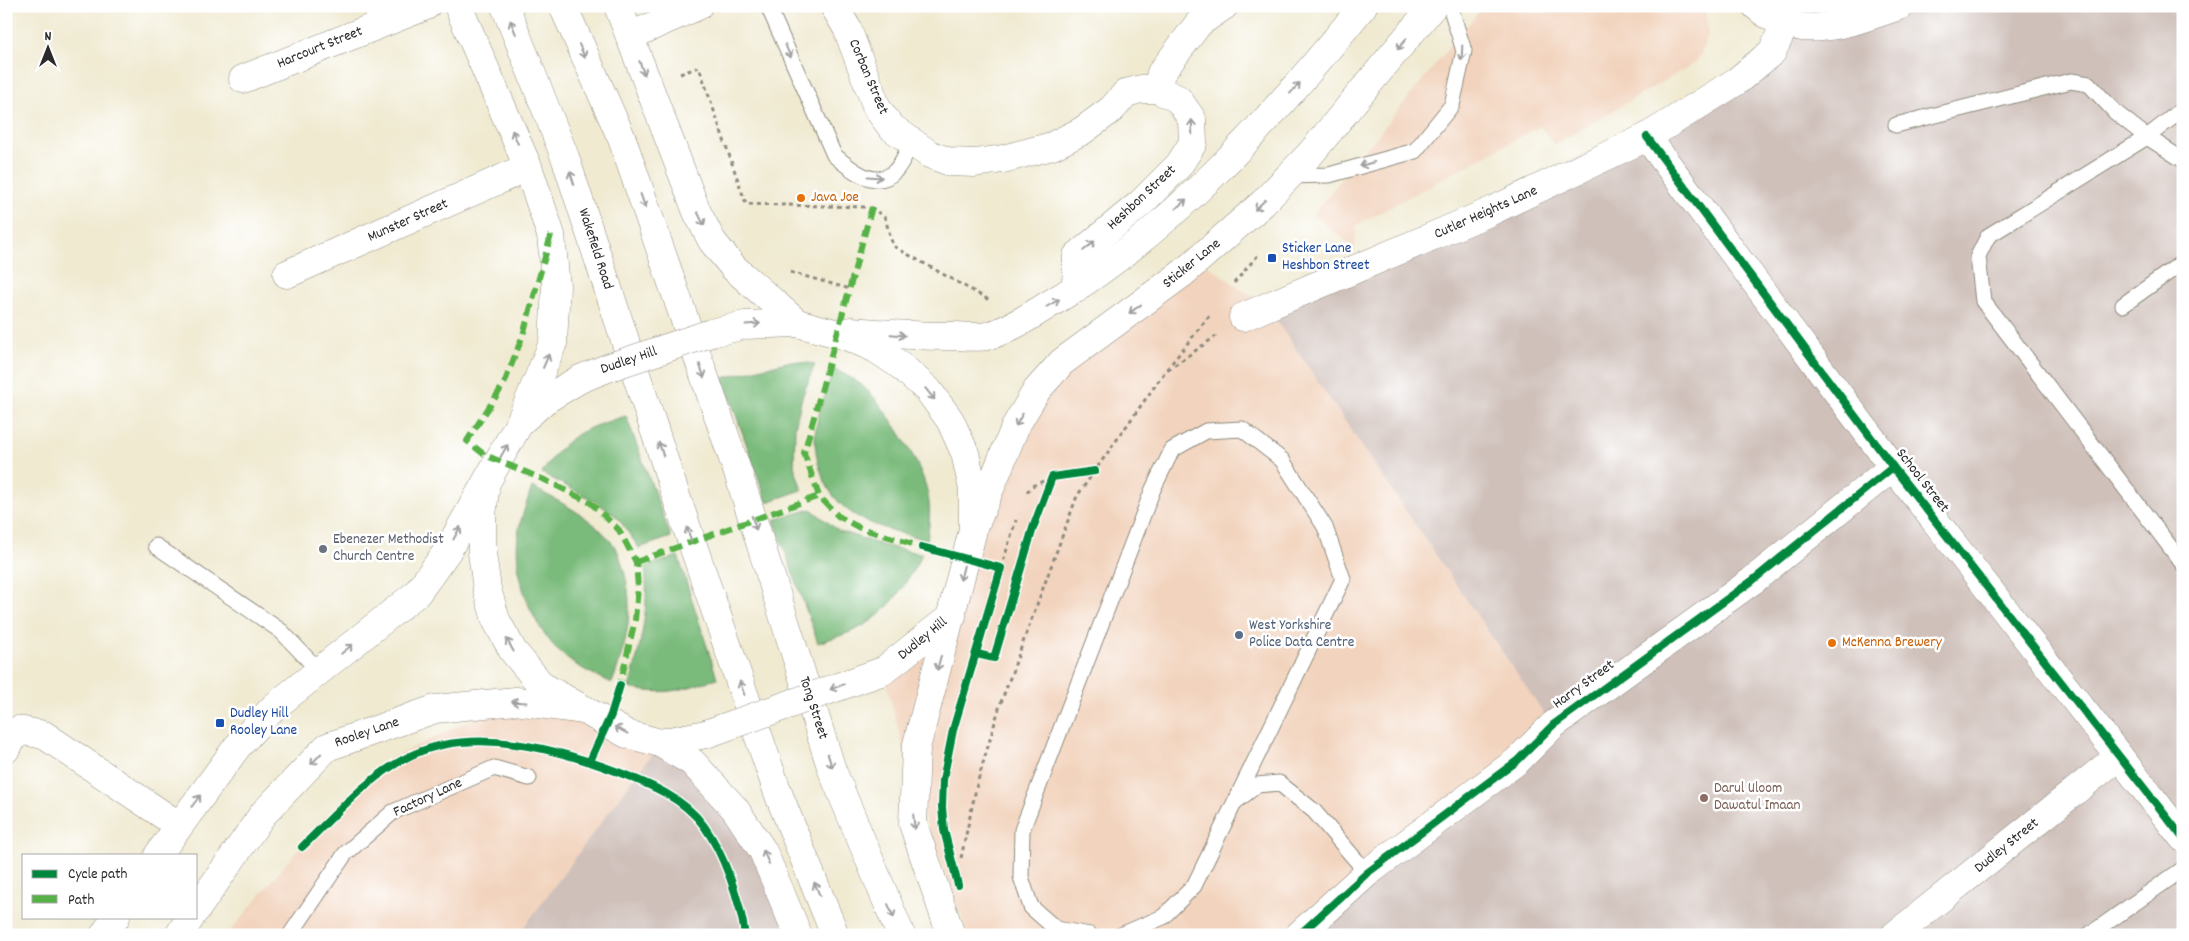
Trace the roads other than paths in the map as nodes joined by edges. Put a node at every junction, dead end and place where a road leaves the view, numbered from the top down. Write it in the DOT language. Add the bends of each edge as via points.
graph roads {
  1 [pos="426,6"];
  2 [pos="458,6"];
  3 [pos="505,6"];
  4 [pos="563,6"];
  5 [pos="618,6"];
  6 [pos="698,6"];
  7 [pos="768,6"];
  8 [pos="834,6"];
  9 [pos="1224,6"];
  10 [pos="1363,6"];
  11 [pos="1433,6"];
  12 [pos="1450,6"];
  13 [pos="1756,6"];
  14 [pos="1899,6"];
  15 [pos="1194,14"];
  16 [pos="1785,24"];
  17 [pos="630,36"];
  18 [pos="243,78"];
  19 [pos="1156,88"];
  20 [pos="2183,109"];
  21 [pos="1896,124"];
  22 [pos="1647,137"];
  23 [pos="2147,137"];
  24 [pos="911,143"];
  25 [pos="2183,160"];
  26 [pos="528,167"];
  27 [pos="1288,176"];
  28 [pos="2183,262"];
  29 [pos="287,274"];
  30 [pos="1076,289"];
  31 [pos="2123,305"];
  32 [pos="1243,317"];
  33 [pos="806,325"];
  34 [pos="520,422"];
  35 [pos="1893,467"];
  36 [pos="487,479"];
  37 [pos="973,530"];
  38 [pos="156,546"];
  39 [pos="2183,564"];
  40 [pos="952,616"];
  41 [pos="319,671"];
  42 [pos="585,710"];
  43 [pos="660,743"];
  44 [pos="6,749"];
  45 [pos="2119,756"];
  46 [pos="529,778"];
  47 [pos="1236,801"];
  48 [pos="178,826"];
  49 [pos="2183,838"];
  50 [pos="159,854"];
  51 [pos="2183,869"];
  52 [pos="1368,873"];
  53 [pos="198,907"];
  54 [pos="115,918"];
  55 [pos="190,918"];
  56 [pos="104,935"];
  57 [pos="179,935"];
  58 [pos="290,935"];
  59 [pos="798,935"];
  60 [pos="835,935"];
  61 [pos="901,935"];
  62 [pos="951,935"];
  63 [pos="1090,935"];
  64 [pos="1121,935"];
  65 [pos="1299,935"];
  66 [pos="1895,935"];
  67 [pos="2089,935"];
  1 -- 18 [label="main road, Harcourt Street"];
  26 -- 2 [label="main road, one-way"];
  60 -- 3 [label="main road, Wakefield Road, one-way" via="778,792 565,158"];
  4 -- 61 [label="main road, Tong Street, one-way" via="622,140 739,476 832,770"];
  5 -- 17 [label="main road"];
  6 -- 17 [label="main road"];
  7 -- 24 [label="lane, one-way" via="834,155 857,173 872,179 884,178 896,170"];
  8 -- 24 [label="main road, Corban Street" via="847,28 877,108 891,127"];
  9 -- 15 [label="main road"];
  30 -- 10 [label="main road, one-way" via="1198,189 1249,138"];
  11 -- 27 [label="main road, Sticker Lane, one-way"];
  12 -- 27 [label="lane, one-way" via="1464,51 1452,105 1415,151 1329,175"];
  13 -- 16 [label="main road"];
  14 -- 16 [label="main road" via="1838,26 1817,29"];
  15 -- 19 [label="main road"];
  16 -- 22 [label="main road, Cutler Heights Lane" via="1772,52 1737,81"];
  17 -- 33 [label="main road, one-way" via="697,212 712,241 734,268"];
  19 -- 24 [label="main road, Corban Street" via="1141,88 1126,94 1082,131 1052,146 1003,159 950,162"];
  30 -- 19 [label="main road, Heshbon Street, one-way" via="1077,256 1141,203 1179,165 1193,143 1192,119 1178,99"];
  20 -- 23 [label="lane"];
  21 -- 23 [label="lane" via="2071,81 2089,84 2115,112"];
  22 -- 32 [label="main road, Cutler Heights Lane" via="1487,213"];
  22 -- 35 [label="main road, School Street"];
  23 -- 25 [label="lane"];
  23 -- 39 [label="lane" via="1988,236 1978,256 1983,301"];
  26 -- 29 [label="main road, Munster Street"];
  34 -- 26 [label="main road, one-way" via="553,343 556,286 551,235"];
  27 -- 37 [label="main road, Sticker Lane, one-way" via="1183,273 1062,362 1036,390 1016,425"];
  28 -- 31 [label="lane"];
  33 -- 30 [label="main road, one-way" via="904,336 987,336 1024,320"];
  34 -- 33 [label="main road, Dudley Hill, one-way, bridge" via="545,400 580,379 610,367 745,325"];
  33 -- 37 [label="main road, Dudley Hill, one-way" via="846,336 876,350 900,365 928,390 950,420 965,453 973,489"];
  36 -- 34 [label="main road, Dudley Hill, one-way"];
  35 -- 45 [label="main road, School Street"];
  35 -- 52 [label="main road, Harry Street" via="1753,583 1553,725 1516,762"];
  41 -- 36 [label="main road, one-way" via="417,593 448,550"];
  42 -- 36 [label="main road, Dudley Hill, one-way" via="542,686 513,652 496,620 482,553 482,515"];
  37 -- 40 [label="main road, Dudley Hill, one-way"];
  38 -- 41 [label="lane" via="281,631"];
  40 -- 43 [label="main road, Dudley Hill, one-way, bridge" via="883,671 706,734"];
  40 -- 62 [label="main road, one-way" via="916,748 912,824"];
  48 -- 41 [label="main road, one-way" via="237,746 274,707"];
  43 -- 42 [label="main road, Dudley Hill, one-way" via="626,734"];
  42 -- 53 [label="main road, Rooley Lane, one-way" via="516,701 435,709 326,747 263,814"];
  59 -- 43 [label="main road, one-way" via="764,851 736,809 692,762"];
  44 -- 48 [label="main road" via="18,730 44,735"];
  45 -- 49 [label="main road, School Street"];
  45 -- 66 [label="main road, Dudley Street"];
  46 -- 58 [label="lane, Factory Lane" via="494,768 393,812 345,854"];
  47 -- 52 [label="lane" via="1257,785 1279,783 1314,810"];
  47 -- 63 [label="lane" via="1343,579 1325,527 1282,460 1242,429 1206,431 1172,450 1153,489 1022,830 1021,877 1031,908 1056,929"];
  47 -- 64 [label="lane" via="1194,886 1163,917"];
  48 -- 50 [label="main road"];
  51 -- 67 [label="lane"];
  52 -- 65 [label="main road, Harry Street"];
  54 -- 56 [label="main road"];
  55 -- 57 [label="main road"];
}
